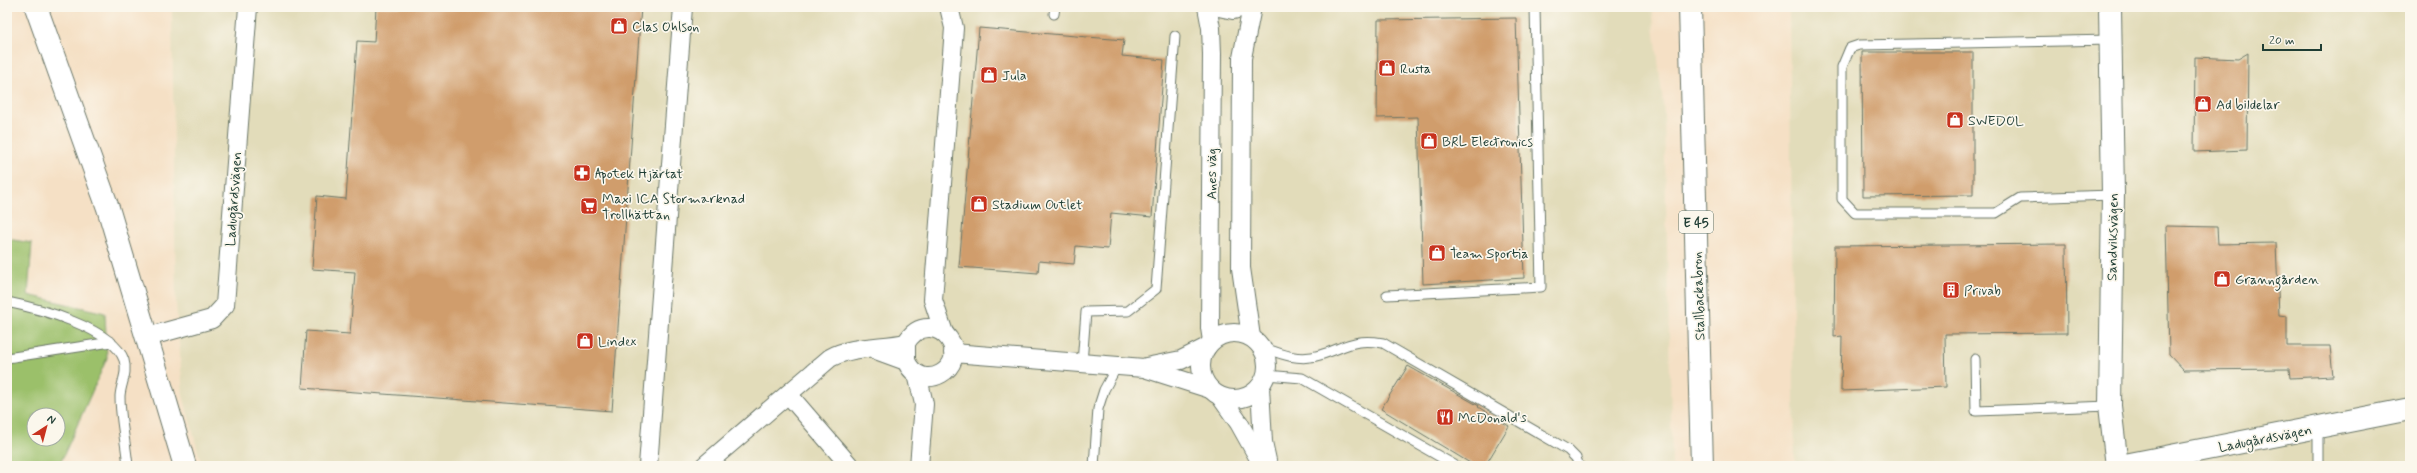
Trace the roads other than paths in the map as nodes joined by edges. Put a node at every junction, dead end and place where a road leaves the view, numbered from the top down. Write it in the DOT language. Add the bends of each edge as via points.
graph roads {
  1 [pos="36,7"];
  2 [pos="248,7"];
  3 [pos="682,7"];
  4 [pos="949,7"];
  5 [pos="964,7"];
  6 [pos="1207,7"];
  7 [pos="1219,7"];
  8 [pos="1245,7"];
  9 [pos="1252,7"];
  10 [pos="1535,7"];
  11 [pos="1690,7"];
  12 [pos="2110,7"];
  13 [pos="954,28"];
  14 [pos="1175,36"];
  15 [pos="2111,40"];
  16 [pos="2113,195"];
  17 [pos="1387,295"];
  18 [pos="933,300"];
  19 [pos="7,302"];
  20 [pos="918,330"];
  21 [pos="944,333"];
  22 [pos="147,337"];
  23 [pos="111,342"];
  24 [pos="1257,342"];
  25 [pos="1209,344"];
  26 [pos="906,352"];
  27 [pos="953,353"];
  28 [pos="7,358"];
  29 [pos="1975,359"];
  30 [pos="1082,364"];
  31 [pos="1117,366"];
  32 [pos="1144,368"];
  33 [pos="917,374"];
  34 [pos="941,374"];
  35 [pos="1263,381"];
  36 [pos="1215,393"];
  37 [pos="788,394"];
  38 [pos="924,404"];
  39 [pos="2110,406"];
  40 [pos="2410,409"];
  41 [pos="2318,428"];
  42 [pos="2164,461"];
  43 [pos="124,466"];
  44 [pos="128,466"];
  45 [pos="185,466"];
  46 [pos="648,466"];
  47 [pos="704,466"];
  48 [pos="850,466"];
  49 [pos="919,466"];
  50 [pos="1094,466"];
  51 [pos="1263,466"];
  52 [pos="1268,466"];
  53 [pos="1456,466"];
  54 [pos="1579,466"];
  55 [pos="1702,466"];
  56 [pos="2117,466"];
  57 [pos="2120,466"];
  58 [pos="2318,466"];
  1 -- 22 [label="main road" via="108,208"];
  2 -- 22 [label="street, Ladugårdsvägen" via="225,305 212,319"];
  3 -- 46 [label="street"];
  4 -- 13 [label="street"];
  5 -- 13 [label="street"];
  6 -- 25 [label="street, Anes väg" via="1212,54"];
  7 -- 8 [label="street" via="1233,10"];
  9 -- 24 [label="street" via="1242,58 1241,268"];
  10 -- 17 [label="lane" via="1541,287"];
  11 -- 55 [label="main road, Stallbackabron / E 45"];
  12 -- 15 [label="main road, Sandviksvägen"];
  13 -- 18 [label="street"];
  14 -- 30 [label="lane" via="1156,289 1128,311 1086,312"];
  15 -- 16 [label="main road, Sandviksvägen"];
  15 -- 16 [label="lane" via="1859,45 1850,48 1842,66 1842,199 1855,213 1996,213 2020,198"];
  16 -- 39 [label="main road, Sandviksvägen"];
  18 -- 20 [label="street"];
  18 -- 21 [label="street"];
  19 -- 23 [label="lane" via="53,313"];
  20 -- 21 [label="street" via="931,328"];
  20 -- 26 [label="street"];
  21 -- 27 [label="street" via="950,340"];
  22 -- 45 [label="main road"];
  23 -- 28 [label="lane"];
  23 -- 44 [label="lane" via="124,359 126,371 120,396"];
  24 -- 25 [label="street" via="1231,333"];
  24 -- 35 [label="street" via="1266,356"];
  24 -- 54 [label="lane" via="1302,358 1319,356 1353,342 1383,342 1568,450 1576,458"];
  25 -- 32 [label="street" via="1181,360"];
  25 -- 36 [label="street" via="1201,361 1201,369 1206,383"];
  26 -- 33 [label="street" via="910,369"];
  26 -- 37 [label="street" via="871,349 841,352"];
  27 -- 30 [label="street"];
  27 -- 34 [label="street" via="951,363"];
  29 -- 39 [label="lane" via="1976,411"];
  30 -- 31 [label="street"];
  31 -- 32 [label="street"];
  31 -- 50 [label="lane" via="1104,390 1098,409"];
  32 -- 36 [label="street"];
  33 -- 34 [label="street" via="931,377"];
  33 -- 38 [label="street"];
  34 -- 38 [label="street"];
  35 -- 36 [label="street" via="1246,398 1228,399"];
  35 -- 52 [label="street" via="1263,442"];
  35 -- 53 [label="lane" via="1302,378"];
  36 -- 51 [label="street" via="1239,423"];
  37 -- 47 [label="street"];
  37 -- 48 [label="street"];
  38 -- 49 [label="street"];
  39 -- 56 [label="main road, Sandviksvägen"];
  40 -- 41 [label="main road, Ladugårdsvägen"];
  41 -- 42 [label="main road, Ladugårdsvägen"];
  41 -- 58 [label="lane"];
  42 -- 57 [label="main road, Ladugårdsvägen"];
  43 -- 44 [label="lane"];
}
